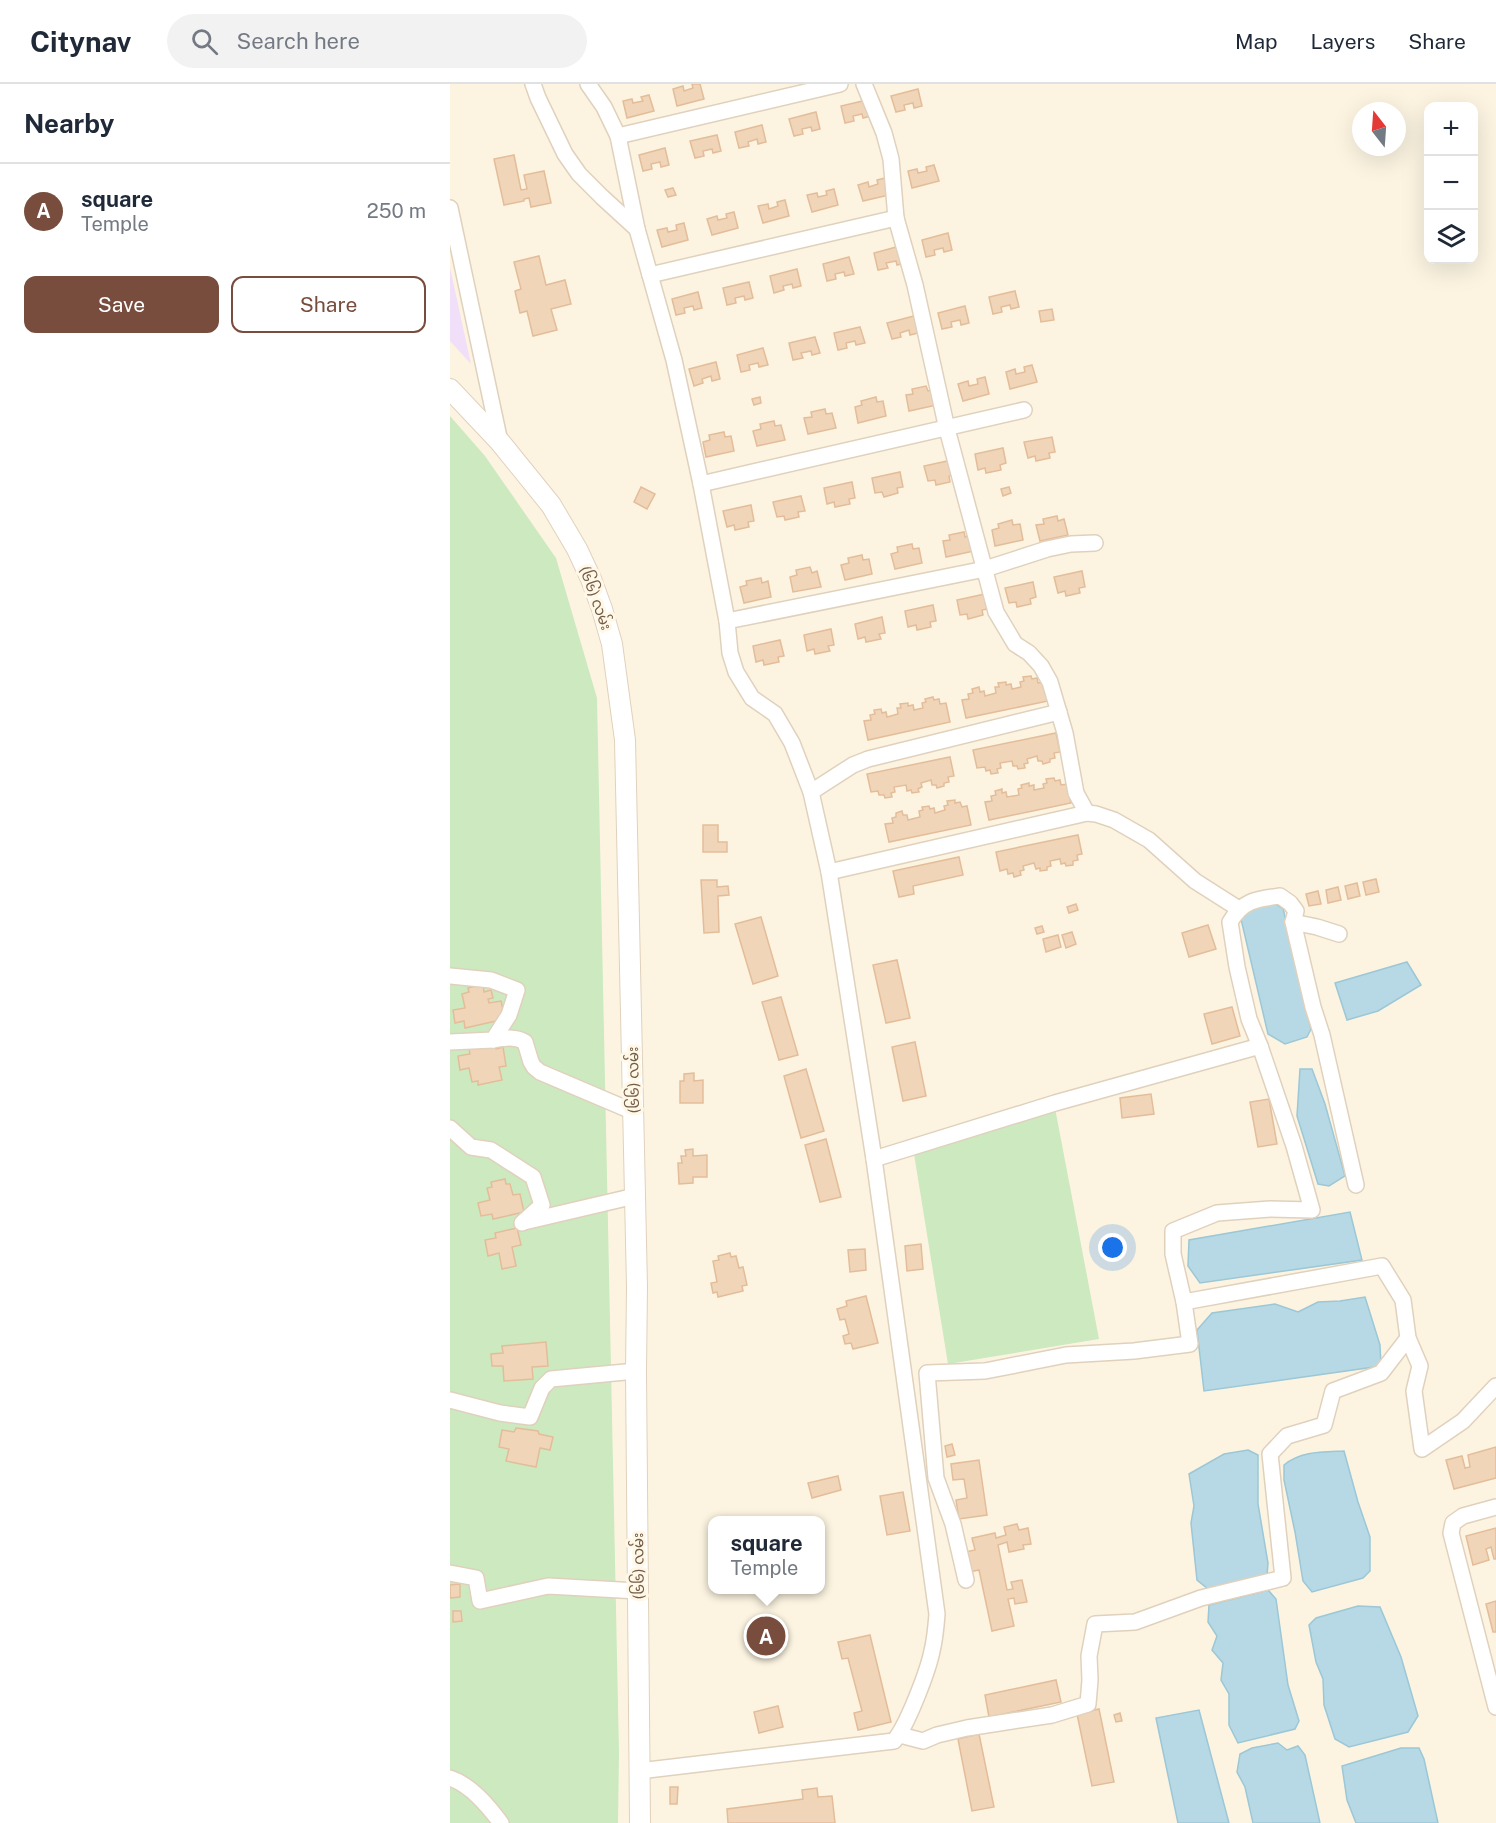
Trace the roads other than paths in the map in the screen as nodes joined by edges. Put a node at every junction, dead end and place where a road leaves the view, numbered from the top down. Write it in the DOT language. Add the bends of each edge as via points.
graph roads {
  1 [pos="532,84"];
  2 [pos="588,84"];
  3 [pos="840,84"];
  4 [pos="864,84"];
  5 [pos="618,136"];
  6 [pos="450,208"];
  7 [pos="896,218"];
  8 [pos="637,229"];
  9 [pos="650,275"];
  10 [pos="450,389"];
  11 [pos="1024,410"];
  12 [pos="947,429"];
  13 [pos="500,442"];
  14 [pos="701,484"];
  15 [pos="1095,543"];
  16 [pos="985,569"];
  17 [pos="727,621"];
  18 [pos="1059,712"];
  19 [pos="811,792"];
  20 [pos="1087,813"];
  21 [pos="829,872"];
  22 [pos="1239,909"];
  23 [pos="1293,922"];
  24 [pos="1339,934"];
  25 [pos="450,976"];
  26 [pos="494,1040"];
  27 [pos="450,1042"];
  28 [pos="1260,1046"];
  29 [pos="634,1112"];
  30 [pos="450,1128"];
  31 [pos="874,1159"];
  32 [pos="1356,1185"];
  33 [pos="635,1196"];
  34 [pos="1184,1302"];
  35 [pos="1408,1338"];
  36 [pos="636,1371"];
  37 [pos="1496,1386"];
  38 [pos="450,1400"];
  39 [pos="1496,1507"];
  40 [pos="450,1573"];
  41 [pos="966,1580"];
  42 [pos="638,1592"];
  43 [pos="1491,1665"];
  44 [pos="1496,1707"];
  45 [pos="900,1735"];
  46 [pos="639,1771"];
  47 [pos="450,1778"];
  48 [pos="501,1823"];
  49 [pos="640,1823"];
  1 -- 8 [label="street" via="565,154 579,174"];
  2 -- 5 [label="street"];
  3 -- 5 [label="street"];
  4 -- 7 [label="street" via="891,159"];
  5 -- 8 [label="street"];
  6 -- 13 [label="street"];
  7 -- 9 [label="street"];
  7 -- 12 [label="street"];
  8 -- 9 [label="street"];
  9 -- 14 [label="street" via="674,360"];
  10 -- 13 [label="street, (၆၆) လမ်း"];
  11 -- 12 [label="street"];
  12 -- 14 [label="street"];
  12 -- 16 [label="street"];
  13 -- 29 [label="street, (၆၆) လမ်း" via="562,523 591,579 612,644 625,740"];
  14 -- 17 [label="street"];
  15 -- 16 [label="street" via="1047,549"];
  16 -- 17 [label="street"];
  16 -- 18 [label="street" via="996,612 1015,644 1041,666"];
  17 -- 19 [label="street" via="736,672 752,698 775,714"];
  18 -- 19 [label="street" via="868,759"];
  18 -- 20 [label="street" via="1076,793"];
  19 -- 21 [label="street"];
  20 -- 21 [label="street"];
  20 -- 22 [label="street" via="1114,820 1149,840 1195,881"];
  21 -- 31 [label="street"];
  22 -- 23 [label="street" via="1251,901 1280,896 1296,911"];
  22 -- 28 [label="street" via="1230,922 1230,932 1249,1019"];
  23 -- 24 [label="street"];
  23 -- 32 [label="street"];
  25 -- 26 [label="street" via="491,980 517,990 509,1015"];
  26 -- 27 [label="street"];
  26 -- 29 [label="street" via="515,1037 525,1042 531,1062 540,1072"];
  28 -- 31 [label="street" via="1055,1102"];
  28 -- 34 [label="street" via="1312,1210 1217,1213 1173,1231 1173,1254"];
  29 -- 33 [label="street, (၆၆) လမ်း"];
  30 -- 33 [label="street" via="471,1147 491,1150 533,1177 542,1205 522,1223"];
  31 -- 45 [label="street" via="937,1614 932,1654"];
  33 -- 36 [label="street, (၆၆) လမ်း"];
  34 -- 35 [label="street" via="1382,1266 1403,1300"];
  34 -- 41 [label="street" via="1190,1344 1066,1355 985,1371 927,1373 936,1478 953,1524"];
  35 -- 37 [label="street" via="1420,1366 1414,1391 1422,1449 1463,1421"];
  35 -- 45 [label="street" via="1382,1373 1333,1391 1324,1425 1287,1436 1270,1454 1283,1578 1201,1598 1135,1622 1095,1624 1089,1656 1088,1704 922,1741"];
  36 -- 38 [label="street" via="550,1379 530,1417"];
  36 -- 42 [label="street, (၆၆) လမ်း"];
  39 -- 43 [label="street" via="1463,1516 1454,1523 1451,1533"];
  40 -- 42 [label="street" via="476,1578 480,1600 548,1586"];
  42 -- 46 [label="street, (၆၆) လမ်း"];
  43 -- 44 [label="street"];
  45 -- 46 [label="street" via="894,1741"];
  46 -- 49 [label="street, (၆၆) လမ်း"];
  47 -- 48 [label="street" via="478,1795"];
}
